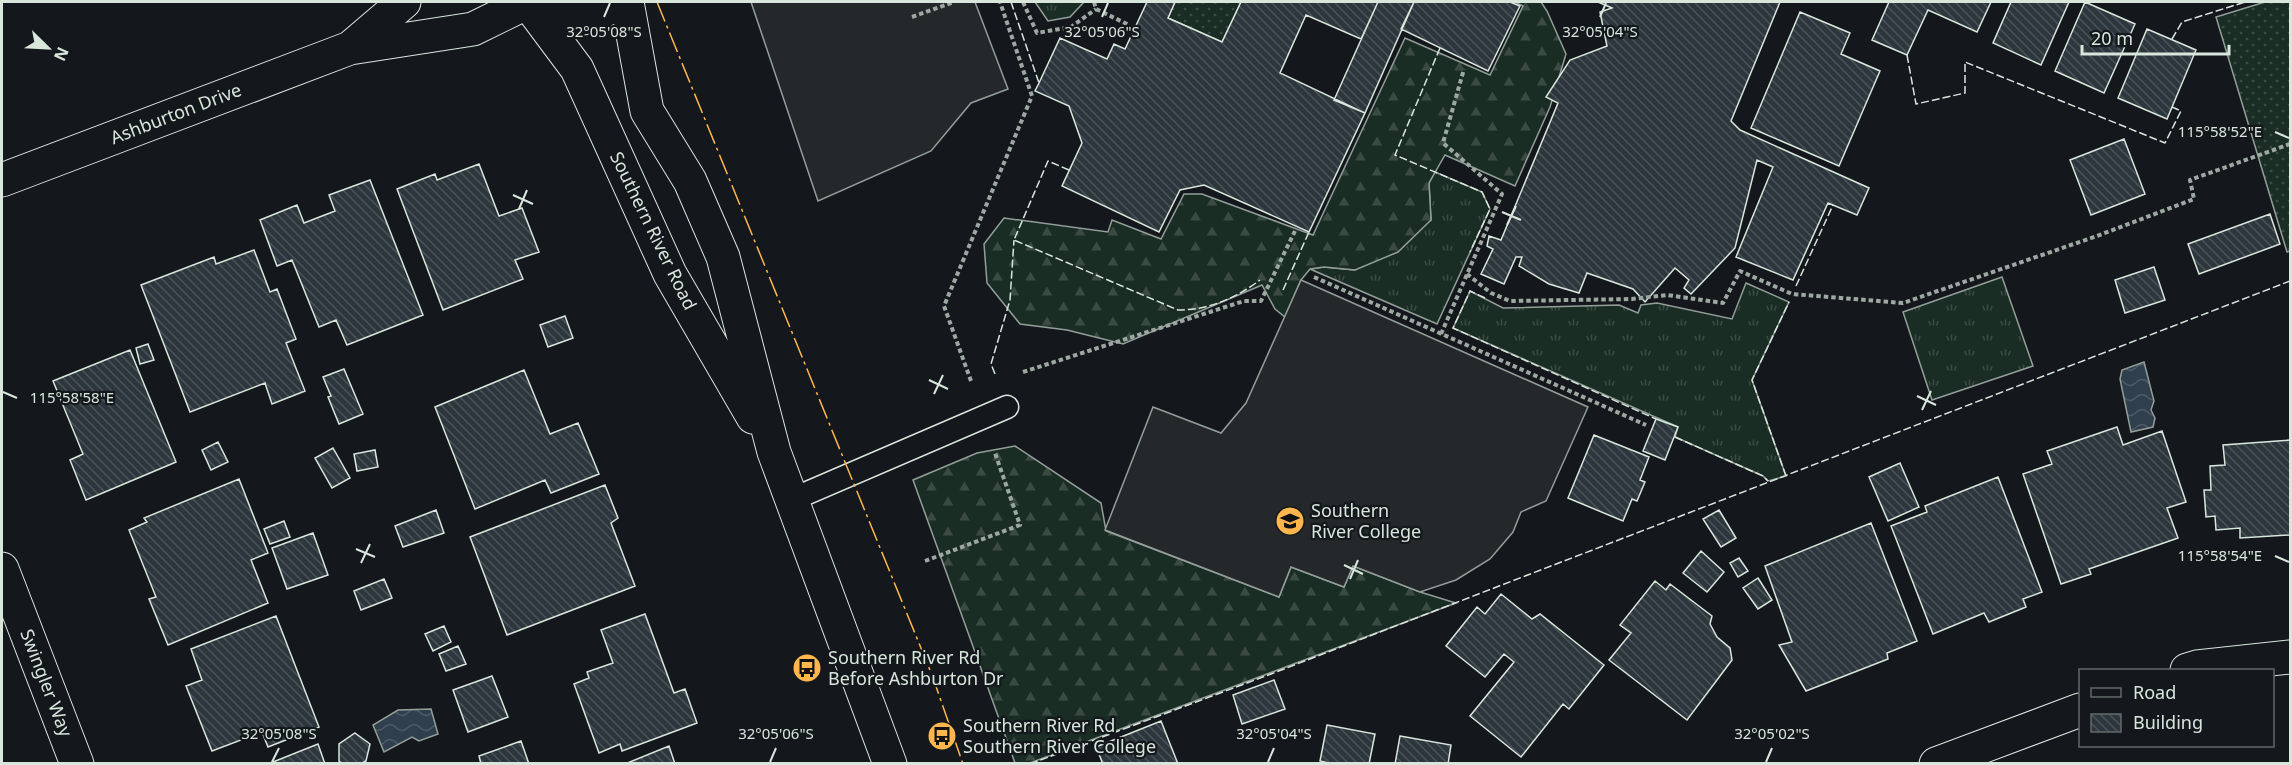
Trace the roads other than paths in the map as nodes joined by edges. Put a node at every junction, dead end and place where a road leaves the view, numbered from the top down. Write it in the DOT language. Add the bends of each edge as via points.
graph roads {
  1 [pos="404,2"];
  2 [pos="617,2"];
  3 [pos="627,2"];
  4 [pos="526,5"];
  5 [pos="350,48"];
  6 [pos="2,180"];
  7 [pos="1007,407"];
  8 [pos="774,452"];
  9 [pos="791,500"];
  10 [pos="2,569"];
  11 [pos="2290,657"];
  12 [pos="2190,669"];
  13 [pos="2079,710"];
  14 [pos="77,764"];
  15 [pos="890,764"];
  16 [pos="1936,764"];
  1 -- 5 [label="main road, Ashburton Drive"];
  2 -- 4 [label="main road" via="591,17 572,21 552,18"];
  3 -- 8 [label="main road, Southern River Road" via="647,111 690,182 723,257"];
  4 -- 5 [label="main road, Ashburton Drive" via="473,29"];
  4 -- 8 [label="main road, Southern River Road" via="577,69 670,274"];
  5 -- 6 [label="main road, Ashburton Drive"];
  7 -- 9 [label="lane"];
  8 -- 9 [label="main road, Southern River Road"];
  9 -- 15 [label="main road, Southern River Road"];
  10 -- 14 [label="main road, Swingler Way"];
  11 -- 12 [label="main road"];
  13 -- 16 [label="main road"];
}
